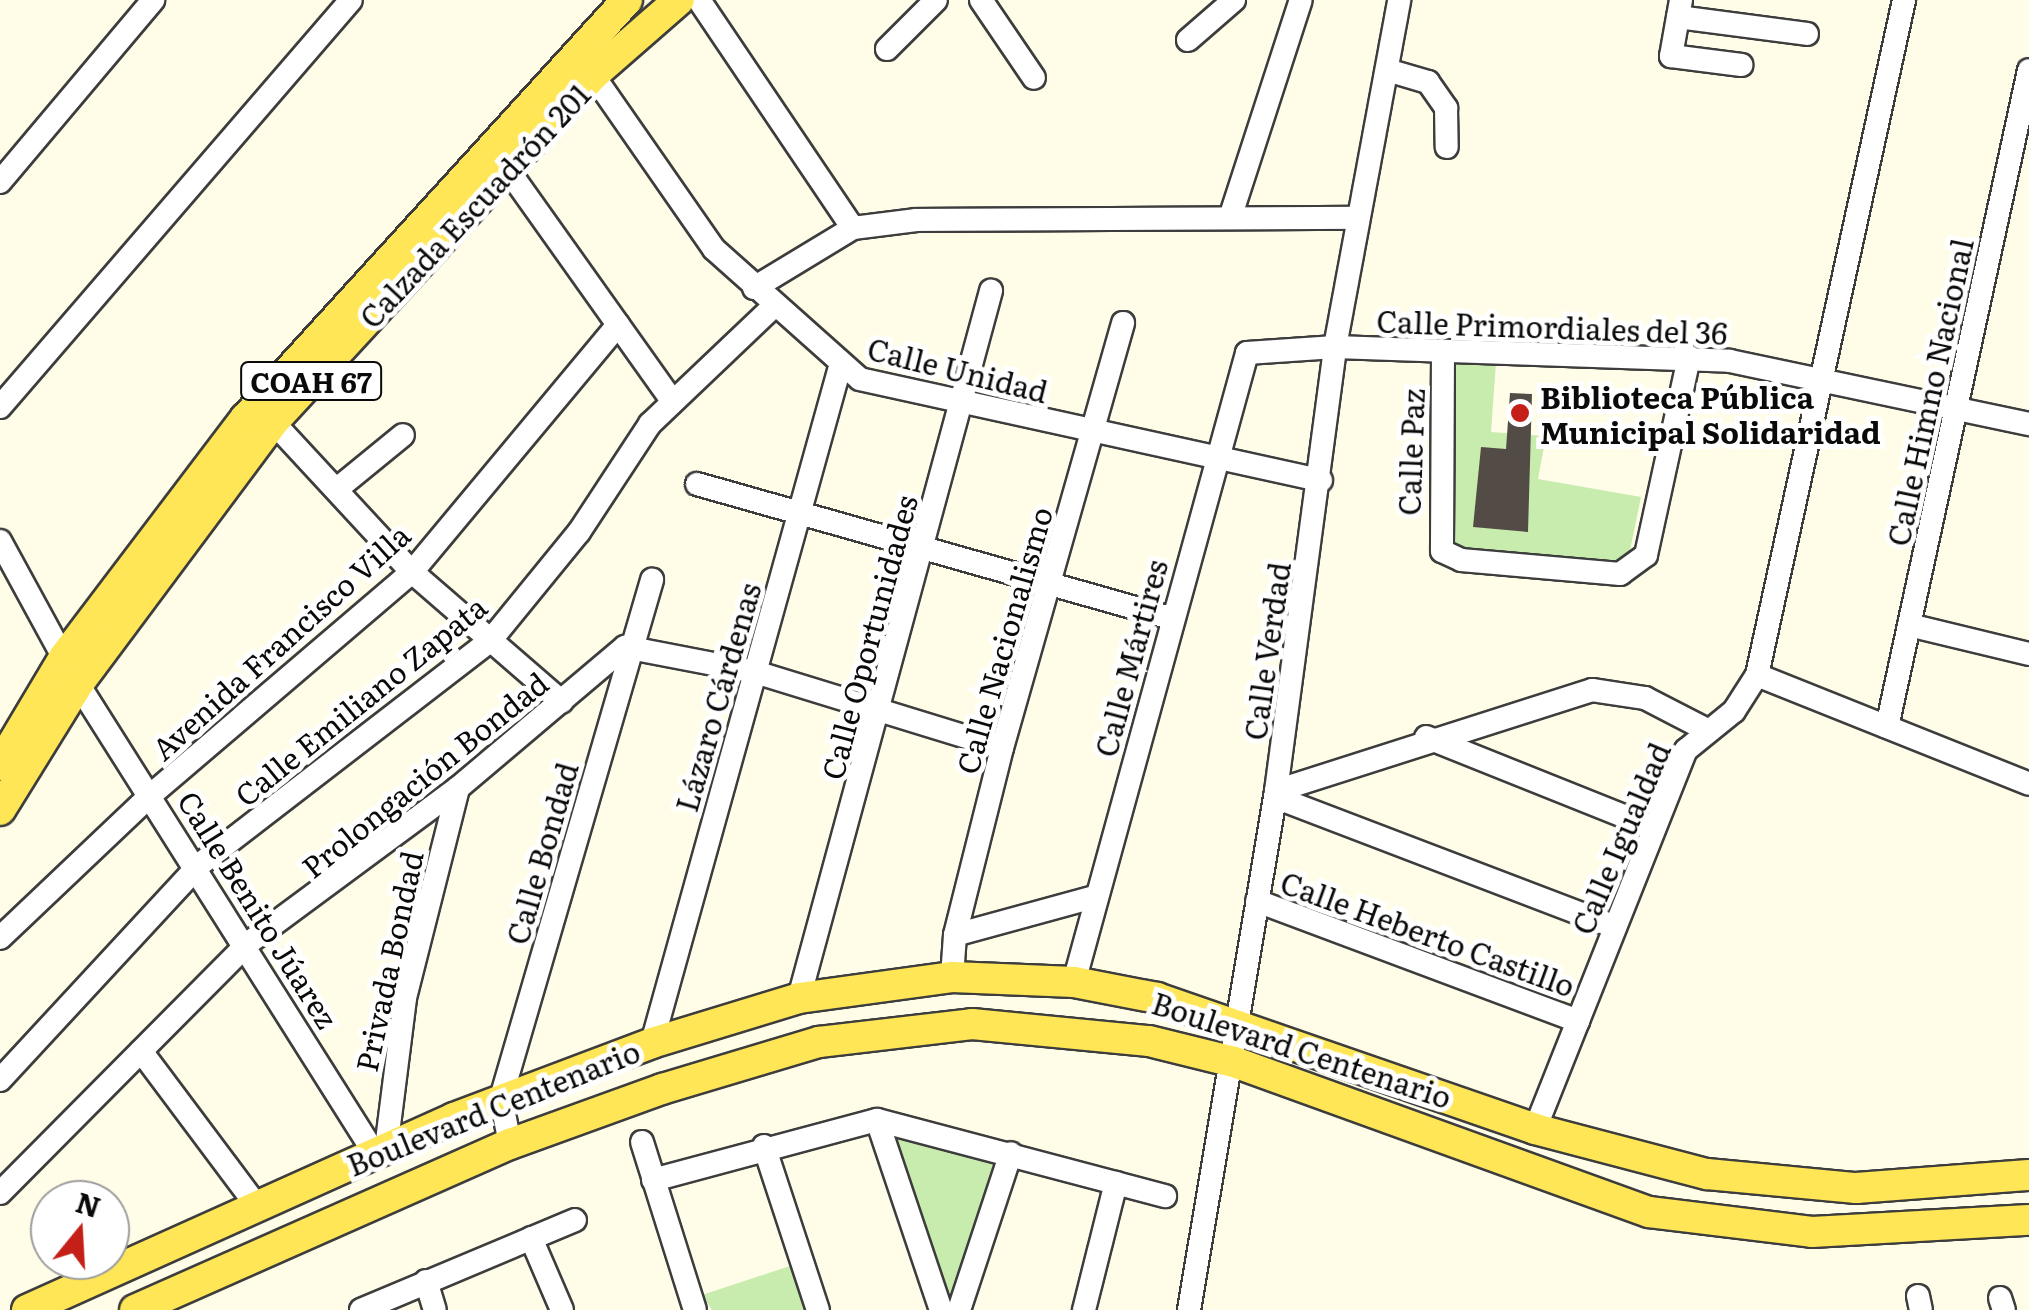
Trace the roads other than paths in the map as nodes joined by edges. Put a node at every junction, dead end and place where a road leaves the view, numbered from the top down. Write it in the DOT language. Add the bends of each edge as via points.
graph roads {
  1 [pos="153,0"];
  2 [pos="352,0"];
  3 [pos="627,0"];
  4 [pos="680,0"];
  5 [pos="698,0"];
  6 [pos="936,0"];
  7 [pos="981,0"];
  8 [pos="1234,0"];
  9 [pos="1301,0"];
  10 [pos="1398,0"];
  11 [pos="1904,0"];
  12 [pos="1679,8"];
  13 [pos="1807,34"];
  14 [pos="1188,40"];
  15 [pos="887,48"];
  16 [pos="1741,64"];
  17 [pos="1387,70"];
  18 [pos="2029,70"];
  19 [pos="593,75"];
  20 [pos="1034,78"];
  21 [pos="1446,146"];
  22 [pos="506,166"];
  23 [pos="0,182"];
  24 [pos="1230,218"];
  25 [pos="1356,218"];
  26 [pos="853,228"];
  27 [pos="754,288"];
  28 [pos="991,291"];
  29 [pos="775,305"];
  30 [pos="1124,323"];
  31 [pos="618,325"];
  32 [pos="1335,347"];
  33 [pos="1247,353"];
  34 [pos="1443,354"];
  35 [pos="1689,357"];
  36 [pos="840,367"];
  37 [pos="1818,382"];
  38 [pos="672,401"];
  39 [pos="961,404"];
  40 [pos="0,407"];
  41 [pos="1957,410"];
  42 [pos="272,422"];
  43 [pos="2029,424"];
  44 [pos="1093,432"];
  45 [pos="403,436"];
  46 [pos="1214,459"];
  47 [pos="1321,480"];
  48 [pos="697,484"];
  49 [pos="337,490"];
  50 [pos="800,513"];
  51 [pos="0,541"];
  52 [pos="923,548"];
  53 [pos="412,572"];
  54 [pos="652,580"];
  55 [pos="1050,584"];
  56 [pos="1172,618"];
  57 [pos="1910,625"];
  58 [pos="490,641"];
  59 [pos="633,646"];
  60 [pos="2029,654"];
  61 [pos="65,656"];
  62 [pos="755,672"];
  63 [pos="1757,675"];
  64 [pos="78,684"];
  65 [pos="562,702"];
  66 [pos="881,709"];
  67 [pos="1887,727"];
  68 [pos="1707,730"];
  69 [pos="1426,737"];
  70 [pos="1002,748"];
  71 [pos="0,765"];
  72 [pos="2029,784"];
  73 [pos="458,788"];
  74 [pos="152,794"];
  75 [pos="1275,794"];
  76 [pos="0,810"];
  77 [pos="1654,828"];
  78 [pos="199,865"];
  79 [pos="1094,897"];
  80 [pos="1257,902"];
  81 [pos="1615,927"];
  82 [pos="955,935"];
  83 [pos="0,938"];
  84 [pos="247,944"];
  85 [pos="952,977"];
  86 [pos="1074,982"];
  87 [pos="799,998"];
  88 [pos="1578,1021"];
  89 [pos="1239,1022"];
  90 [pos="652,1042"];
  91 [pos="141,1051"];
  92 [pos="1234,1062"];
  93 [pos="0,1080"];
  94 [pos="501,1098"];
  95 [pos="877,1120"];
  96 [pos="1535,1129"];
  97 [pos="642,1142"];
  98 [pos="510,1144"];
  99 [pos="764,1146"];
  100 [pos="380,1151"];
  101 [pos="1011,1154"];
  102 [pos="2029,1175"];
  103 [pos="654,1180"];
  104 [pos="1116,1183"];
  105 [pos="0,1193"];
  106 [pos="1165,1196"];
  107 [pos="257,1206"];
  108 [pos="575,1220"];
  109 [pos="2029,1220"];
  110 [pos="531,1238"];
  111 [pos="130,1265"];
  112 [pos="96,1280"];
  113 [pos="123,1280"];
  114 [pos="426,1281"];
  115 [pos="136,1309"];
  116 [pos="28,1310"];
  117 [pos="363,1310"];
  118 [pos="435,1310"];
  119 [pos="562,1310"];
  120 [pos="695,1310"];
  121 [pos="818,1310"];
  122 [pos="942,1310"];
  123 [pos="960,1310"];
  124 [pos="1084,1310"];
  125 [pos="1190,1310"];
  1 -- 23 [label="street"];
  2 -- 40 [label="street"];
  3 -- 61 [label="main road, Calzada Escuadrón 201 / COAH 67" via="245,419"];
  4 -- 19 [label="main road, Calzada Escuadrón 201 / COAH 67"];
  5 -- 26 [label="street"];
  6 -- 15 [label="street"];
  7 -- 20 [label="street"];
  8 -- 14 [label="street"];
  9 -- 24 [label="street"];
  10 -- 17 [label="street, Calle Verdad"];
  11 -- 37 [label="street, Calle Igualdad"];
  12 -- 13 [label="street"];
  12 -- 16 [label="street" via="1670,56"];
  17 -- 21 [label="street" via="1428,82 1446,108"];
  17 -- 25 [label="street, Calle Verdad"];
  18 -- 41 [label="street, Calle Himno Nacional"];
  19 -- 22 [label="main road, Calzada Escuadrón 201 / COAH 67"];
  19 -- 27 [label="street, Calle Unidad" via="714,249"];
  22 -- 31 [label="street"];
  22 -- 42 [label="main road, Calzada Escuadrón 201 / COAH 67"];
  24 -- 25 [label="street"];
  24 -- 26 [label="street" via="995,216"];
  25 -- 32 [label="street, Calle Verdad"];
  26 -- 27 [label="street"];
  27 -- 29 [label="street, Calle Unidad"];
  28 -- 39 [label="street, Calle Oportunidades"];
  29 -- 36 [label="street, Calle Unidad"];
  29 -- 38 [label="street, Calle Emiliano Zapata"];
  30 -- 44 [label="street, Calle Nacionalismo"];
  31 -- 38 [label="street"];
  31 -- 53 [label="street, Avenida Francisco Villa"];
  32 -- 33 [label="street, Calle Primordiales del 36"];
  32 -- 34 [label="street, Calle Primordiales del 36"];
  32 -- 47 [label="street, Calle Verdad"];
  33 -- 46 [label="street, Calle Mártires"];
  34 -- 35 [label="street, Calle Primordiales del 36"];
  34 -- 35 [label="street, Calle Paz" via="1442,551 1461,560 1620,574 1646,555"];
  35 -- 37 [label="street, Calle Primordiales del 36"];
  36 -- 39 [label="street, Calle Unidad"];
  36 -- 50 [label="street, Lázaro Cárdenas"];
  37 -- 41 [label="street, Calle Primordiales del 36"];
  37 -- 63 [label="street, Calle Igualdad"];
  38 -- 58 [label="street, Calle Emiliano Zapata"];
  39 -- 44 [label="street, Calle Unidad"];
  39 -- 52 [label="street, Calle Oportunidades"];
  41 -- 43 [label="street, Calle Primordiales del 36"];
  41 -- 57 [label="street, Calle Himno Nacional"];
  42 -- 49 [label="street"];
  42 -- 64 [label="main road, Calzada Escuadrón 201 / COAH 67"];
  44 -- 46 [label="street, Calle Unidad"];
  44 -- 55 [label="street, Calle Nacionalismo"];
  45 -- 49 [label="street"];
  46 -- 47 [label="street, Calle Unidad"];
  46 -- 56 [label="street, Calle Mártires"];
  47 -- 75 [label="street, Calle Verdad"];
  48 -- 50 [label="street"];
  49 -- 53 [label="street"];
  50 -- 52 [label="street"];
  50 -- 62 [label="street, Lázaro Cárdenas"];
  51 -- 61 [label="street, Calle Benito Júarez"];
  52 -- 55 [label="street"];
  52 -- 66 [label="street, Calle Oportunidades"];
  53 -- 58 [label="street"];
  53 -- 74 [label="street, Avenida Francisco Villa"];
  54 -- 59 [label="street, Calle Bondad"];
  55 -- 56 [label="street"];
  55 -- 70 [label="street, Calle Nacionalismo"];
  56 -- 79 [label="street, Calle Mártires"];
  57 -- 60 [label="street"];
  57 -- 67 [label="street, Calle Himno Nacional"];
  58 -- 65 [label="street"];
  58 -- 78 [label="street, Calle Emiliano Zapata"];
  59 -- 62 [label="street"];
  59 -- 65 [label="street, Prolongación Bondad"];
  59 -- 94 [label="street, Calle Bondad"];
  61 -- 64 [label="street, Calle Benito Júarez"];
  61 -- 71 [label="main road, Calzada Escuadrón 201 / COAH 67"];
  62 -- 66 [label="street"];
  62 -- 90 [label="street, Lázaro Cárdenas"];
  63 -- 67 [label="street"];
  63 -- 68 [label="street, Calle Igualdad" via="1734,711"];
  64 -- 74 [label="street, Calle Benito Júarez"];
  64 -- 76 [label="main road, Calzada Escuadrón 201 / COAH 67"];
  65 -- 73 [label="street, Prolongación Bondad"];
  66 -- 70 [label="street"];
  66 -- 87 [label="street, Calle Oportunidades"];
  67 -- 72 [label="street"];
  68 -- 69 [label="street" via="1645,698 1592,690"];
  68 -- 77 [label="street, Calle Igualdad" via="1686,750"];
  69 -- 75 [label="street"];
  69 -- 77 [label="street"];
  70 -- 82 [label="street, Calle Nacionalismo"];
  73 -- 84 [label="street, Prolongación Bondad"];
  73 -- 100 [label="street, Privada Bondad" via="405,998"];
  74 -- 78 [label="street, Calle Benito Júarez"];
  74 -- 83 [label="street, Avenida Francisco Villa"];
  75 -- 80 [label="street, Calle Verdad"];
  75 -- 81 [label="street"];
  77 -- 81 [label="street, Calle Igualdad"];
  78 -- 84 [label="street, Calle Benito Júarez"];
  78 -- 93 [label="street, Calle Emiliano Zapata"];
  79 -- 82 [label="street"];
  79 -- 86 [label="street, Calle Mártires"];
  80 -- 88 [label="street, Calle Heberto Castillo"];
  80 -- 89 [label="street, Calle Verdad"];
  81 -- 88 [label="street, Calle Igualdad"];
  82 -- 85 [label="street, Calle Nacionalismo"];
  84 -- 91 [label="street, Prolongación Bondad"];
  84 -- 100 [label="street, Calle Benito Júarez"];
  85 -- 86 [label="main road, Boulevard Centenario"];
  85 -- 87 [label="main road, Boulevard Centenario"];
  86 -- 89 [label="main road, Boulevard Centenario"];
  87 -- 90 [label="main road, Boulevard Centenario"];
  88 -- 96 [label="street, Calle Igualdad"];
  89 -- 92 [label="street, Calle Verdad"];
  89 -- 96 [label="main road, Boulevard Centenario"];
  90 -- 94 [label="main road, Boulevard Centenario"];
  91 -- 105 [label="street, Prolongación Bondad"];
  91 -- 107 [label="street"];
  92 -- 98 [label="main road, Boulevard Centenario" via="1068,1029 896,1028 754,1059"];
  92 -- 109 [label="main road, Boulevard Centenario" via="1649,1212 1812,1232"];
  92 -- 125 [label="street, Calle Verdad"];
  94 -- 98 [label="street, Calle Bondad"];
  94 -- 100 [label="main road, Boulevard Centenario"];
  95 -- 99 [label="street"];
  95 -- 101 [label="street"];
  95 -- 122 [label="street"];
  96 -- 102 [label="main road, Boulevard Centenario" via="1640,1160 1782,1184 1856,1188"];
  97 -- 103 [label="street"];
  98 -- 115 [label="main road, Boulevard Centenario"];
  99 -- 103 [label="street"];
  99 -- 121 [label="street"];
  100 -- 107 [label="main road, Boulevard Centenario"];
  101 -- 104 [label="street"];
  101 -- 123 [label="street"];
  103 -- 120 [label="street"];
  104 -- 106 [label="street"];
  104 -- 124 [label="street"];
  107 -- 111 [label="main road, Boulevard Centenario"];
  108 -- 110 [label="street"];
  110 -- 114 [label="street"];
  110 -- 119 [label="street"];
  112 -- 116 [label="main road, Boulevard Centenario"];
  113 -- 115 [label="main road"];
  114 -- 117 [label="street"];
  114 -- 118 [label="street"];
}
